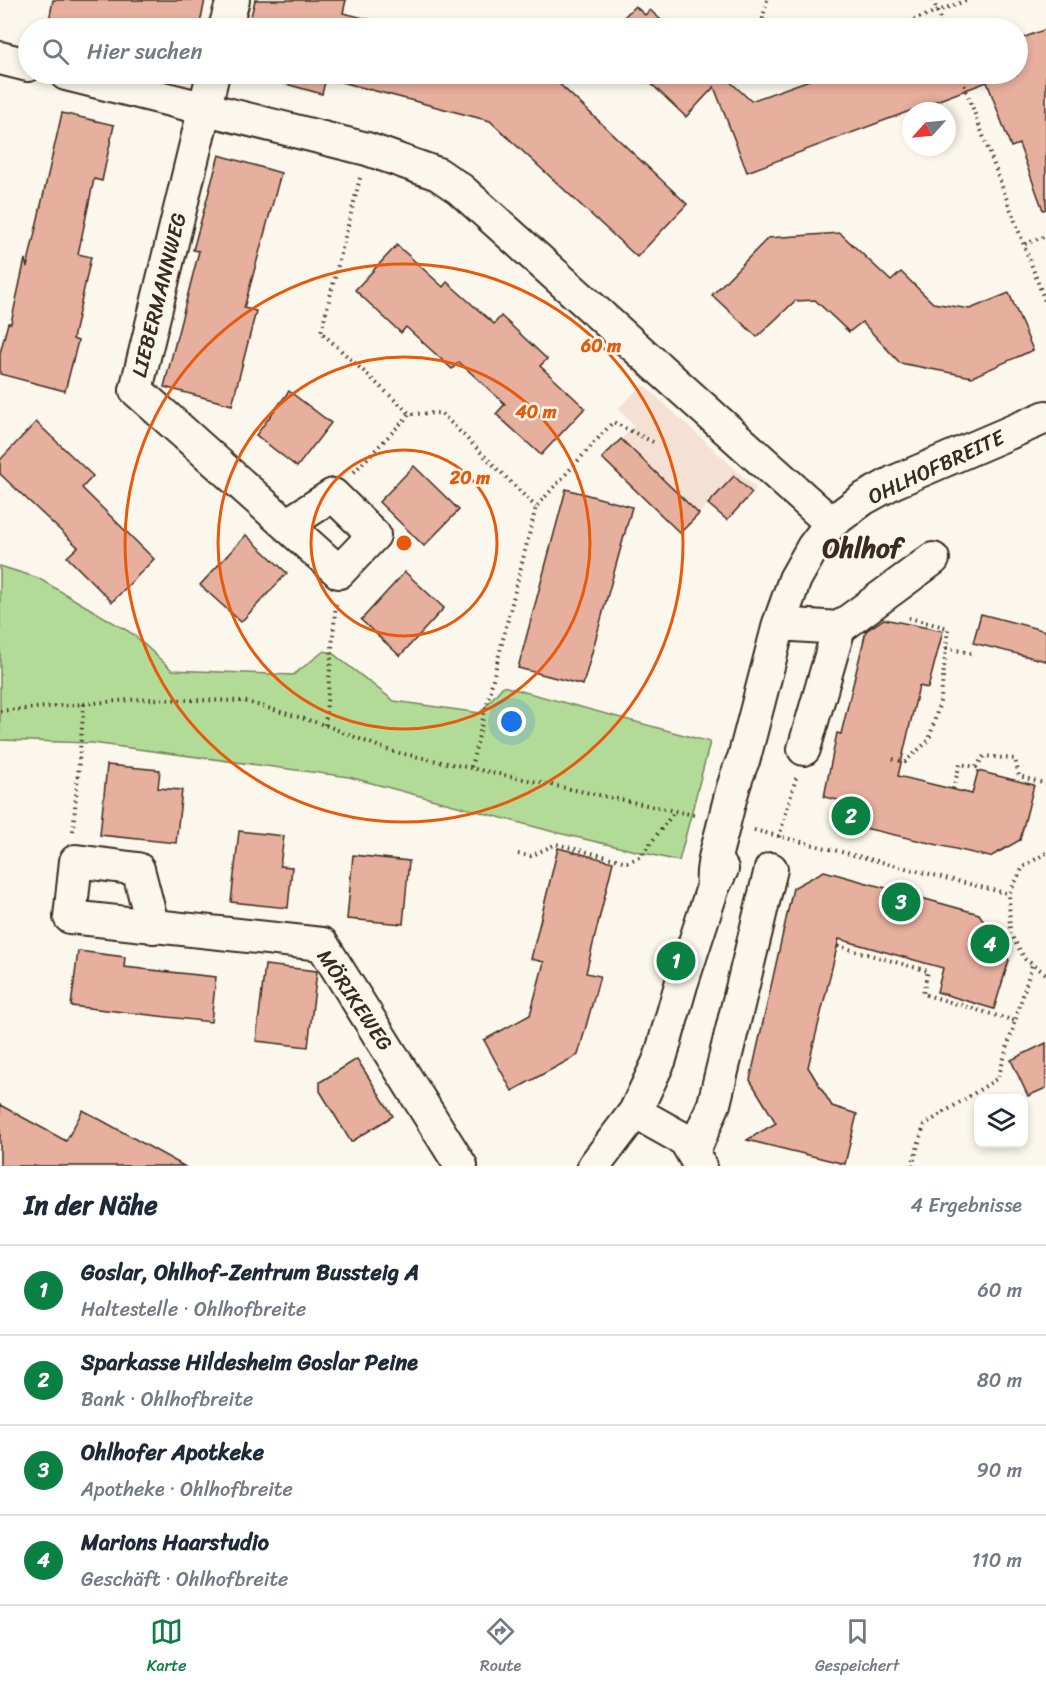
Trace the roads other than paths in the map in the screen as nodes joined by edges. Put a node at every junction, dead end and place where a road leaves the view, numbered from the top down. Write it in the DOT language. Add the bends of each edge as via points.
graph roads {
  1 [pos="232,0"];
  2 [pos="228,18"];
  3 [pos="0,58"];
  4 [pos="18,62"];
  5 [pos="108,84"];
  6 [pos="210,84"];
  7 [pos="204,107"];
  8 [pos="1046,417"];
  9 [pos="831,523"];
  10 [pos="288,525"];
  11 [pos="933,559"];
  12 [pos="779,624"];
  13 [pos="839,628"];
  14 [pos="804,749"];
  15 [pos="771,869"];
  16 [pos="153,927"];
  17 [pos="635,1112"];
  18 [pos="697,1160"];
  19 [pos="461,1166"];
  20 [pos="594,1166"];
  1 -- 2 [label="street"];
  3 -- 4 [label="street"];
  5 -- 7 [label="street"];
  6 -- 7 [label="street"];
  7 -- 9 [label="street" via="367,150 438,174 460,189"];
  7 -- 10 [label="street, LIEBERMANNWEG" via="136,390"];
  8 -- 9 [label="street, OHLHOFBREITE" via="894,482"];
  9 -- 12 [label="street, OHLHOFBREITE" via="795,579"];
  10 -- 10 [label="street, LIEBERMANNWEG" via="333,495 374,535 339,572"];
  11 -- 13 [label="street"];
  12 -- 13 [label="street"];
  12 -- 17 [label="street, OHLHOFBREITE" via="737,774 730,824 712,874 713,887 660,1059"];
  13 -- 14 [label="street"];
  15 -- 18 [label="street"];
  16 -- 16 [label="street, MÖRIKEWEG" via="70,917 76,861 138,868"];
  16 -- 19 [label="street, MÖRIKEWEG" via="322,944"];
  17 -- 18 [label="street" via="685,1140"];
  17 -- 20 [label="street, OHLHOFBREITE"];
}
